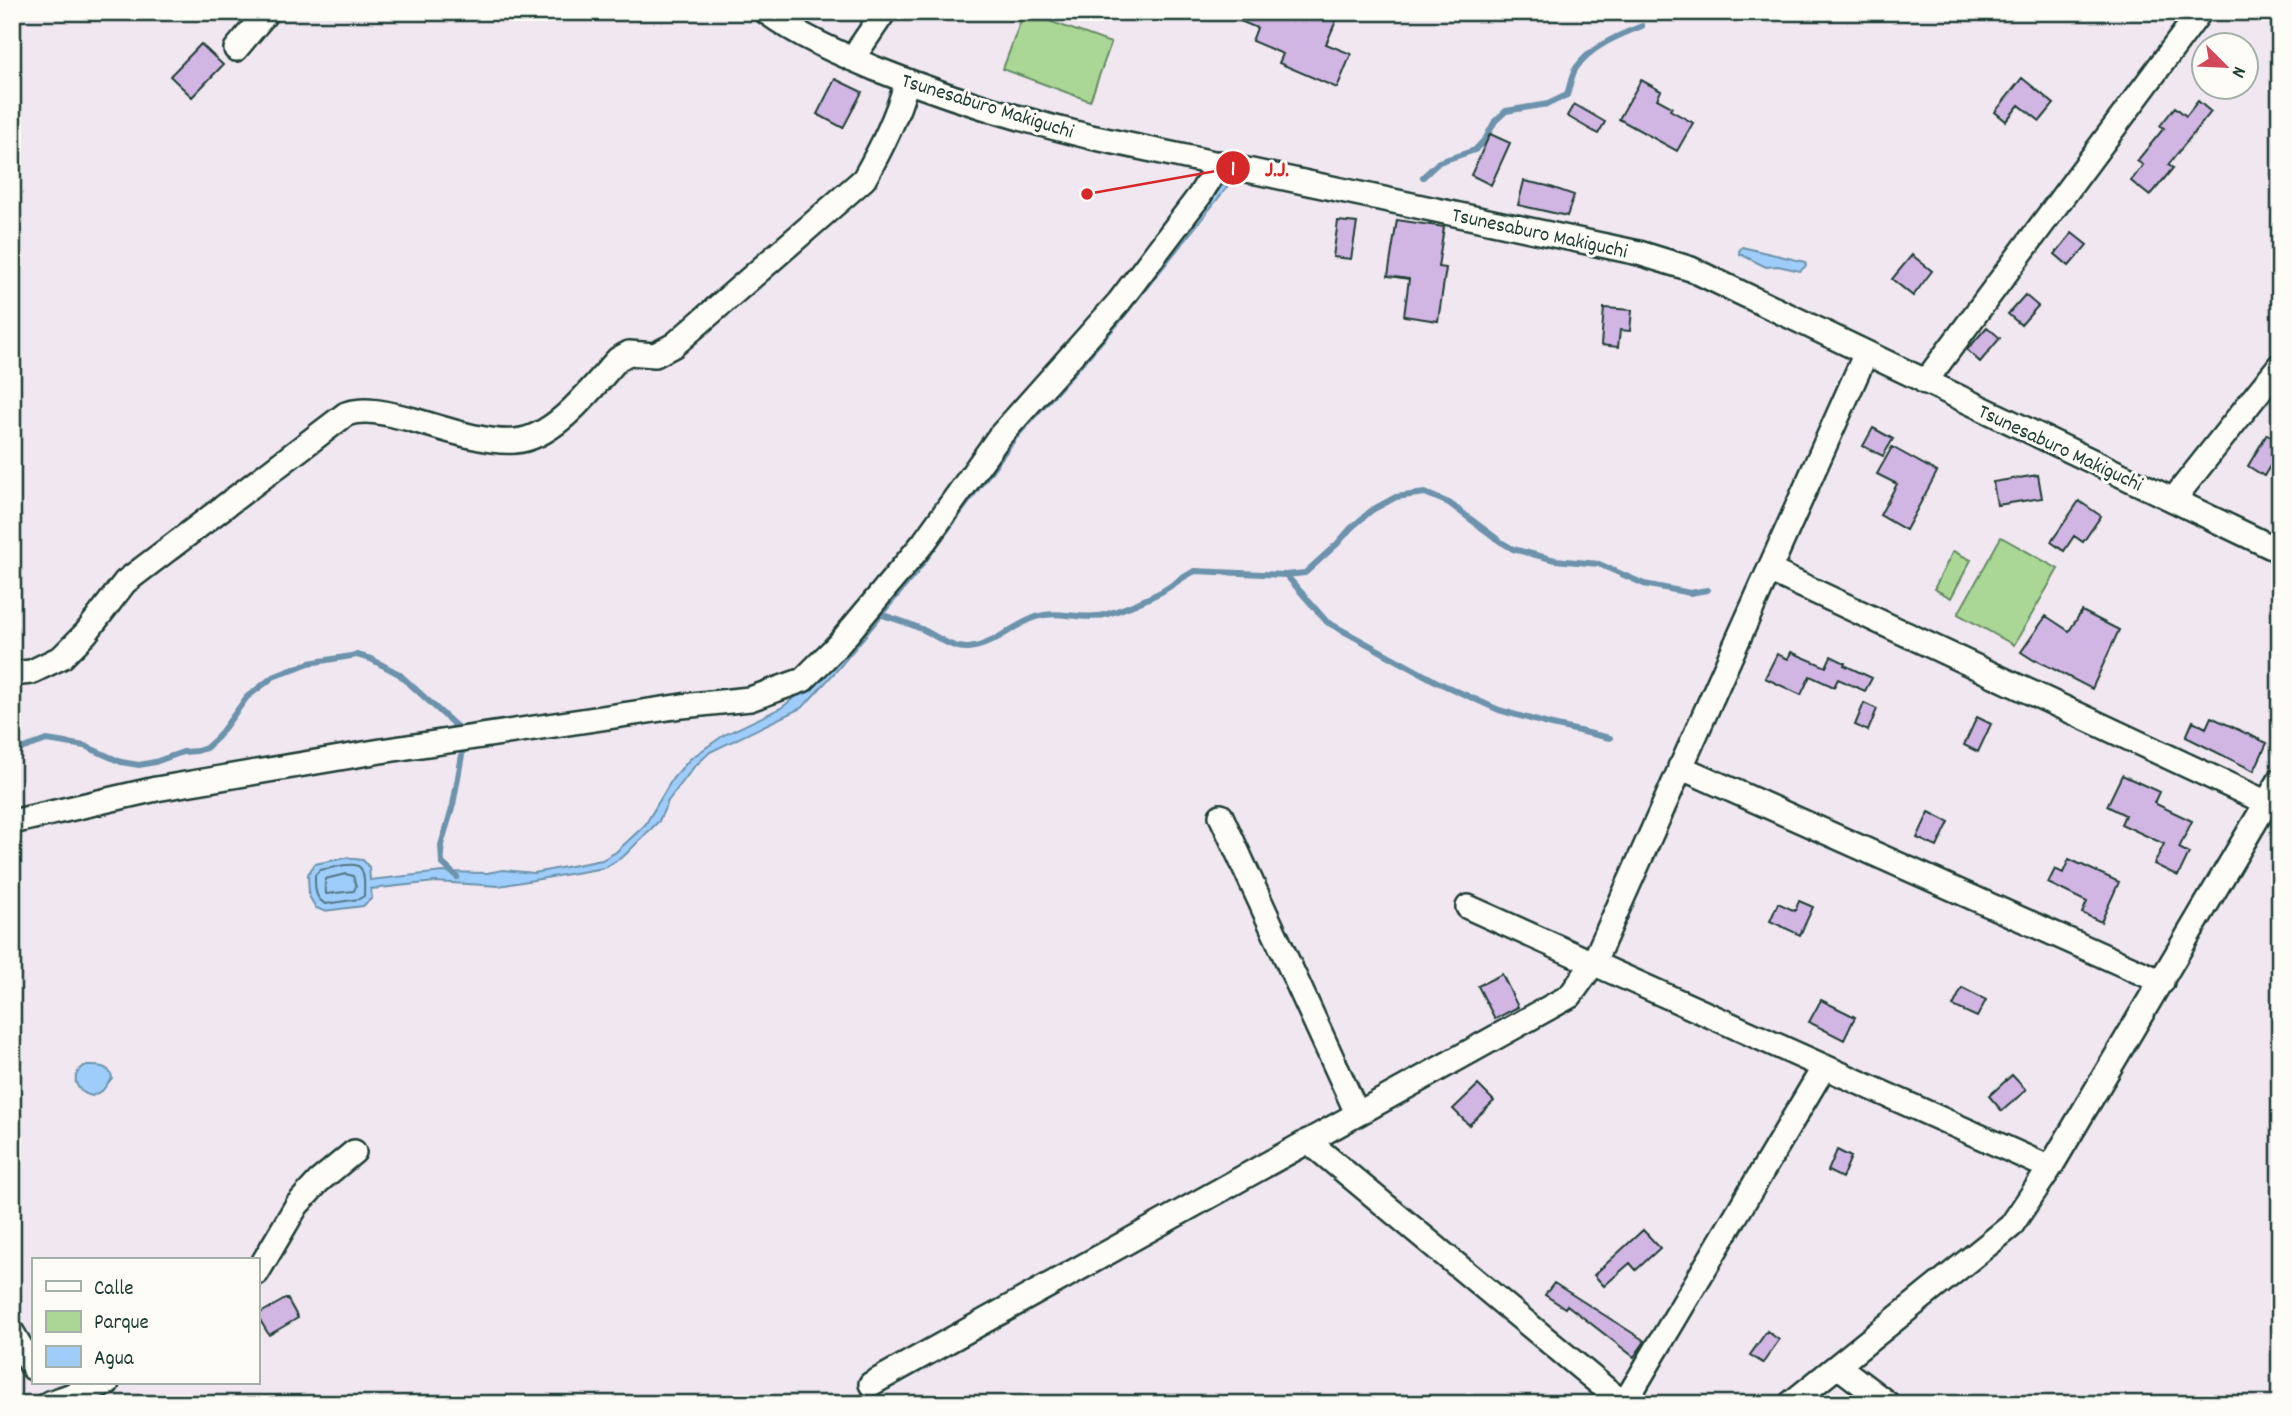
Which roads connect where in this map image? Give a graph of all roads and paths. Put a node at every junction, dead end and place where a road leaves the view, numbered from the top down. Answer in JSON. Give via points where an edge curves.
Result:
{"nodes":[{"id":1,"x":267,"y":12,"type":"edge"},
{"id":2,"x":766,"y":12,"type":"edge"},
{"id":3,"x":884,"y":12,"type":"edge"},
{"id":4,"x":2200,"y":12,"type":"edge"},
{"id":5,"x":236,"y":49,"type":"dead end"},
{"id":6,"x":852,"y":59,"type":"junction"},
{"id":7,"x":907,"y":81,"type":"junction"},
{"id":8,"x":1219,"y":163,"type":"junction"},
{"id":9,"x":1866,"y":353,"type":"junction"},
{"id":10,"x":2280,"y":365,"type":"edge"},
{"id":11,"x":1925,"y":382,"type":"junction"},
{"id":12,"x":2173,"y":500,"type":"junction"},
{"id":13,"x":2280,"y":551,"type":"edge"},
{"id":14,"x":1769,"y":570,"type":"junction"},
{"id":15,"x":12,"y":674,"type":"edge"},
{"id":16,"x":1680,"y":767,"type":"junction"},
{"id":17,"x":2280,"y":780,"type":"edge"},
{"id":18,"x":2273,"y":806,"type":"edge"},
{"id":19,"x":1221,"y":816,"type":"dead end"},
{"id":20,"x":12,"y":822,"type":"edge"},
{"id":21,"x":1468,"y":908,"type":"dead end"},
{"id":22,"x":1592,"y":964,"type":"junction"},
{"id":23,"x":2162,"y":982,"type":"junction"},
{"id":24,"x":1824,"y":1067,"type":"junction"},
{"id":25,"x":1357,"y":1113,"type":"junction"},
{"id":26,"x":1308,"y":1141,"type":"junction"},
{"id":27,"x":354,"y":1152,"type":"dead end"},
{"id":28,"x":2050,"y":1168,"type":"junction"},
{"id":29,"x":259,"y":1270,"type":"edge"},
{"id":30,"x":12,"y":1332,"type":"edge"},
{"id":31,"x":32,"y":1365,"type":"edge"},
{"id":32,"x":1838,"y":1366,"type":"junction"},
{"id":33,"x":40,"y":1384,"type":"edge"},
{"id":34,"x":104,"y":1384,"type":"edge"},
{"id":35,"x":871,"y":1384,"type":"dead end"},
{"id":36,"x":49,"y":1403,"type":"edge"},
{"id":37,"x":1790,"y":1404,"type":"edge"},
{"id":38,"x":1888,"y":1404,"type":"edge"}],
"edges":[{"from":1,"to":5,"type":"street"},
{"from":2,"to":6,"type":"street","name":"Tsunesaburo Makiguchi"},
{"from":3,"to":6,"type":"street"},
{"from":4,"to":11,"type":"street"},
{"from":6,"to":7,"type":"street","name":"Tsunesaburo Makiguchi"},
{"from":7,"to":8,"type":"street","name":"Tsunesaburo Makiguchi","via":[[1054,128]]},
{"from":7,"to":15,"type":"street","via":[[884,144],[864,179],[674,345],[655,355],[629,354],[618,359],[564,417],[535,437],[514,442],[395,415],[346,414],[125,582],[62,657]]},
{"from":8,"to":9,"type":"street","name":"Tsunesaburo Makiguchi","via":[[1639,253],[1721,282]]},
{"from":8,"to":20,"type":"street","via":[[1119,302],[999,438],[925,542],[803,680],[750,699],[381,751],[156,789]]},
{"from":9,"to":11,"type":"street","name":"Tsunesaburo Makiguchi"},
{"from":9,"to":14,"type":"street"},
{"from":10,"to":12,"type":"street"},
{"from":11,"to":12,"type":"street","name":"Tsunesaburo Makiguchi"},
{"from":12,"to":13,"type":"street","name":"Tsunesaburo Makiguchi"},
{"from":14,"to":16,"type":"street"},
{"from":14,"to":18,"type":"street"},
{"from":16,"to":22,"type":"street"},
{"from":16,"to":23,"type":"street"},
{"from":17,"to":18,"type":"street"},
{"from":18,"to":23,"type":"street"},
{"from":19,"to":25,"type":"street"},
{"from":21,"to":22,"type":"street"},
{"from":22,"to":24,"type":"street"},
{"from":22,"to":25,"type":"street","via":[[1570,996]]},
{"from":23,"to":28,"type":"street"},
{"from":24,"to":26,"type":"street","via":[[1624,1404]]},
{"from":24,"to":28,"type":"street"},
{"from":25,"to":26,"type":"street"},
{"from":26,"to":35,"type":"street"},
{"from":27,"to":29,"type":"street","via":[[297,1205]]},
{"from":28,"to":32,"type":"street","via":[[2011,1226]]},
{"from":30,"to":31,"type":"street"},
{"from":32,"to":37,"type":"street"},
{"from":32,"to":38,"type":"street"},
{"from":33,"to":36,"type":"street"},
{"from":34,"to":36,"type":"street"}]}
